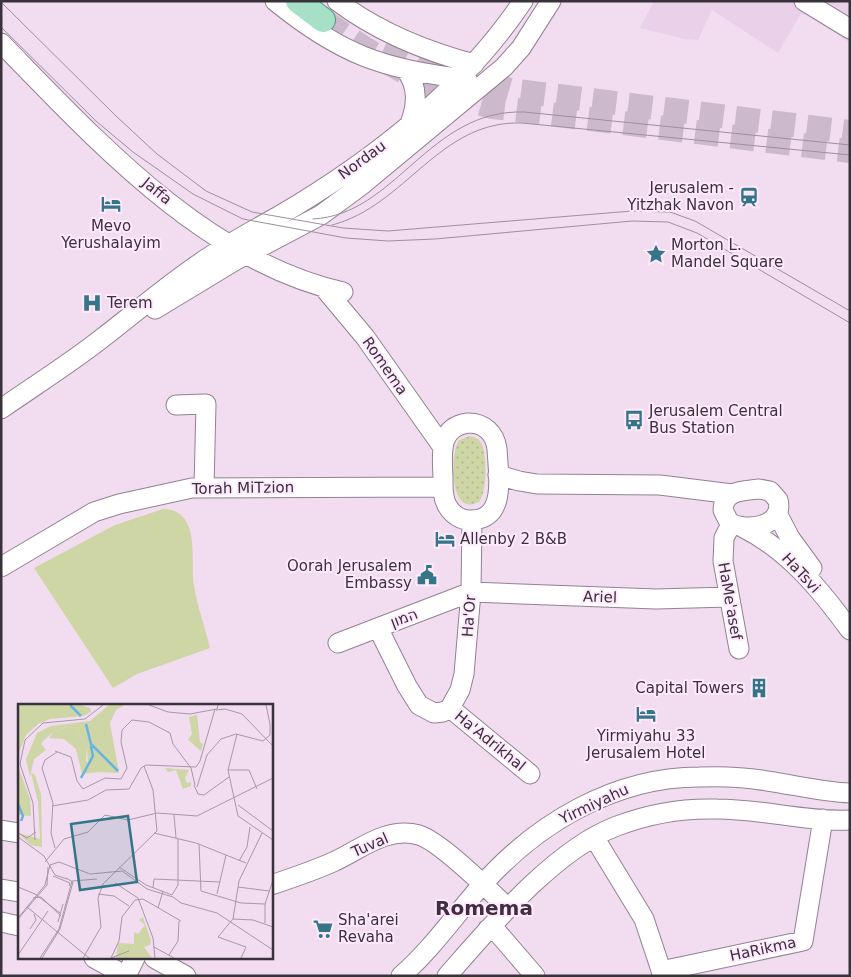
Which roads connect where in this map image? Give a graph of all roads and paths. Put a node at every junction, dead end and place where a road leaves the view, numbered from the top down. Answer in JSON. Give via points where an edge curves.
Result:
{"nodes":[{"id":1,"x":275,"y":1,"type":"edge"},
{"id":2,"x":298,"y":1,"type":"edge"},
{"id":3,"x":523,"y":1,"type":"edge"},
{"id":4,"x":551,"y":1,"type":"edge"},
{"id":5,"x":804,"y":1,"type":"edge"},
{"id":6,"x":326,"y":8,"type":"edge"},
{"id":7,"x":850,"y":29,"type":"edge"},
{"id":8,"x":1,"y":44,"type":"edge"},
{"id":9,"x":474,"y":64,"type":"junction"},
{"id":10,"x":406,"y":69,"type":"junction"},
{"id":11,"x":460,"y":78,"type":"junction"},
{"id":12,"x":487,"y":81,"type":"junction"},
{"id":13,"x":410,"y":124,"type":"junction"},
{"id":14,"x":196,"y":222,"type":"junction"},
{"id":15,"x":241,"y":247,"type":"junction"},
{"id":16,"x":203,"y":260,"type":"junction"},
{"id":17,"x":324,"y":288,"type":"junction"},
{"id":18,"x":343,"y":292,"type":"dead end"},
{"id":19,"x":100,"y":340,"type":"junction"},
{"id":20,"x":176,"y":405,"type":"dead end"},
{"id":21,"x":1,"y":409,"type":"edge"},
{"id":22,"x":442,"y":446,"type":"junction"},
{"id":23,"x":498,"y":475,"type":"junction"},
{"id":24,"x":630,"y":485,"type":"junction"},
{"id":25,"x":204,"y":487,"type":"junction"},
{"id":26,"x":443,"y":487,"type":"junction"},
{"id":27,"x":732,"y":494,"type":"junction"},
{"id":28,"x":778,"y":515,"type":"junction"},
{"id":29,"x":472,"y":520,"type":"junction"},
{"id":30,"x":732,"y":521,"type":"junction"},
{"id":31,"x":1,"y":567,"type":"edge"},
{"id":32,"x":471,"y":592,"type":"junction"},
{"id":33,"x":729,"y":597,"type":"junction"},
{"id":34,"x":850,"y":613,"type":"edge"},
{"id":35,"x":378,"y":628,"type":"junction"},
{"id":36,"x":850,"y":630,"type":"edge"},
{"id":37,"x":338,"y":643,"type":"dead end"},
{"id":38,"x":739,"y":649,"type":"dead end"},
{"id":39,"x":450,"y":708,"type":"junction"},
{"id":40,"x":530,"y":774,"type":"dead end"},
{"id":41,"x":850,"y":793,"type":"edge"},
{"id":42,"x":823,"y":819,"type":"junction"},
{"id":43,"x":850,"y":820,"type":"edge"},
{"id":44,"x":1,"y":830,"type":"edge"},
{"id":45,"x":18,"y":833,"type":"edge"},
{"id":46,"x":594,"y":837,"type":"junction"},
{"id":47,"x":482,"y":884,"type":"junction"},
{"id":48,"x":272,"y":885,"type":"edge"},
{"id":49,"x":1,"y":889,"type":"edge"},
{"id":50,"x":18,"y":892,"type":"edge"},
{"id":51,"x":508,"y":908,"type":"junction"},
{"id":52,"x":1,"y":922,"type":"edge"},
{"id":53,"x":18,"y":926,"type":"edge"},
{"id":54,"x":495,"y":933,"type":"junction"},
{"id":55,"x":98,"y":960,"type":"edge"},
{"id":56,"x":133,"y":960,"type":"edge"},
{"id":57,"x":158,"y":960,"type":"edge"},
{"id":58,"x":122,"y":972,"type":"edge"},
{"id":59,"x":662,"y":973,"type":"edge"},
{"id":60,"x":186,"y":976,"type":"edge"},
{"id":61,"x":402,"y":976,"type":"edge"},
{"id":62,"x":447,"y":976,"type":"edge"},
{"id":63,"x":535,"y":976,"type":"edge"}],
"edges":[{"from":1,"to":10,"type":"street","via":[[338,46]]},
{"from":2,"to":6,"type":"main road"},
{"from":3,"to":9,"type":"street","name":"Nordau"},
{"from":4,"to":12,"type":"street","name":"Nordau","via":[[516,54]]},
{"from":5,"to":7,"type":"street"},
{"from":6,"to":9,"type":"street","via":[[398,38]]},
{"from":8,"to":14,"type":"street","name":"Jaffa","via":[[95,138]]},
{"from":9,"to":11,"type":"street","name":"Nordau"},
{"from":10,"to":11,"type":"street"},
{"from":10,"to":13,"type":"street","via":[[416,92]]},
{"from":11,"to":12,"type":"street"},
{"from":11,"to":13,"type":"street","name":"Nordau"},
{"from":12,"to":15,"type":"street","name":"Nordau","via":[[321,216]]},
{"from":13,"to":15,"type":"street","name":"Nordau"},
{"from":14,"to":15,"type":"street","name":"Jaffa"},
{"from":14,"to":16,"type":"street","via":[[205,240]]},
{"from":15,"to":16,"type":"street"},
{"from":15,"to":17,"type":"street","name":"Jaffa","via":[[280,272]]},
{"from":15,"to":19,"type":"street"},
{"from":16,"to":19,"type":"street"},
{"from":17,"to":18,"type":"street","name":"Jaffa"},
{"from":17,"to":22,"type":"street","name":"Romema","via":[[366,338]]},
{"from":19,"to":21,"type":"street"},
{"from":20,"to":25,"type":"street","via":[[206,404]]},
{"from":22,"to":23,"type":"street","via":[[448,433],[457,426],[468,423],[483,426],[497,444]]},
{"from":22,"to":26,"type":"street"},
{"from":23,"to":24,"type":"street","name":"HaTsvi","via":[[519,481],[565,485]]},
{"from":23,"to":29,"type":"street","via":[[496,506],[484,517]]},
{"from":24,"to":27,"type":"street","name":"HaTsvi","via":[[660,484]]},
{"from":24,"to":30,"type":"street","name":"HaTsvi","via":[[704,502]]},
{"from":25,"to":26,"type":"street","name":"Torah MiTzion"},
{"from":25,"to":31,"type":"street","name":"Torah MiTzion","via":[[94,512]]},
{"from":26,"to":29,"type":"street","via":[[450,510],[460,518]]},
{"from":27,"to":28,"type":"street","via":[[762,489],[770,491],[778,500]]},
{"from":27,"to":30,"type":"street","via":[[724,502]]},
{"from":28,"to":30,"type":"street","via":[[766,524]]},
{"from":28,"to":34,"type":"street","name":"HaTsvi","via":[[798,550]]},
{"from":29,"to":32,"type":"street","name":"Ha'Or"},
{"from":30,"to":33,"type":"street","name":"HaMe'asef","via":[[722,550]]},
{"from":30,"to":36,"type":"street","name":"HaTsvi","via":[[764,538],[794,563]]},
{"from":32,"to":33,"type":"street","name":"Ariel","via":[[656,599]]},
{"from":32,"to":35,"type":"street","name":"המון"},
{"from":32,"to":39,"type":"street","name":"Ha'Or","via":[[464,674]]},
{"from":33,"to":38,"type":"street","name":"HaMe'asef"},
{"from":35,"to":37,"type":"street","name":"המון"},
{"from":35,"to":39,"type":"street","name":"Ha'Adrikhal","via":[[419,705],[434,712]]},
{"from":39,"to":40,"type":"street","name":"Ha'Adrikhal"},
{"from":41,"to":47,"type":"street","name":"Yirmiyahu","via":[[746,778],[684,777],[642,783],[606,795],[556,821],[511,855]]},
{"from":42,"to":43,"type":"street","name":"Yirmiyahu"},
{"from":42,"to":46,"type":"street","name":"Yirmiyahu","via":[[752,810],[696,810],[631,821]]},
{"from":42,"to":59,"type":"street","name":"HaRikma","via":[[803,941]]},
{"from":44,"to":45,"type":"street"},
{"from":46,"to":51,"type":"street","name":"Yirmiyahu"},
{"from":46,"to":59,"type":"street","via":[[644,919]]},
{"from":47,"to":48,"type":"street","name":"Tuval","via":[[429,840],[418,835],[394,834],[313,871]]},
{"from":47,"to":51,"type":"street","name":"Tuval"},
{"from":47,"to":61,"type":"street","name":"Yirmiyahu"},
{"from":49,"to":50,"type":"street"},
{"from":51,"to":54,"type":"street","name":"Yirmiyahu"},
{"from":52,"to":53,"type":"street"},
{"from":54,"to":62,"type":"street","name":"Yirmiyahu"},
{"from":54,"to":63,"type":"street"},
{"from":55,"to":58,"type":"street"},
{"from":56,"to":58,"type":"street"},
{"from":57,"to":60,"type":"street"}]}
